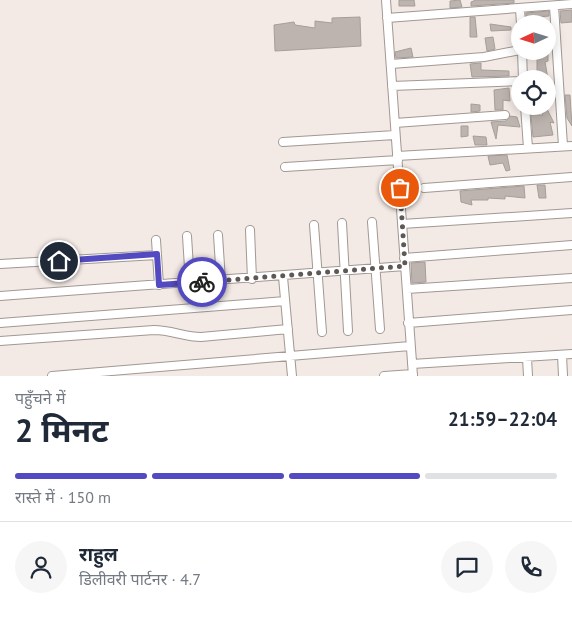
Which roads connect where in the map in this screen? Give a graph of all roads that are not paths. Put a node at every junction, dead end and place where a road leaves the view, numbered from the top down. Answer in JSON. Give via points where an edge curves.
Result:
{"nodes":[{"id":1,"x":386,"y":0,"type":"edge"},
{"id":2,"x":509,"y":0,"type":"edge"},
{"id":3,"x":572,"y":4,"type":"edge"},
{"id":4,"x":554,"y":6,"type":"junction"},
{"id":5,"x":520,"y":9,"type":"junction"},
{"id":6,"x":510,"y":10,"type":"junction"},
{"id":7,"x":520,"y":15,"type":"edge"},
{"id":8,"x":387,"y":18,"type":"junction"},
{"id":9,"x":511,"y":53,"type":"edge"},
{"id":10,"x":391,"y":64,"type":"junction"},
{"id":11,"x":511,"y":80,"type":"edge"},
{"id":12,"x":392,"y":86,"type":"junction"},
{"id":13,"x":526,"y":115,"type":"edge"},
{"id":14,"x":506,"y":116,"type":"dead end"},
{"id":15,"x":395,"y":123,"type":"junction"},
{"id":16,"x":396,"y":135,"type":"junction"},
{"id":17,"x":283,"y":142,"type":"dead end"},
{"id":18,"x":563,"y":146,"type":"junction"},
{"id":19,"x":572,"y":146,"type":"edge"},
{"id":20,"x":528,"y":148,"type":"junction"},
{"id":21,"x":397,"y":158,"type":"junction"},
{"id":22,"x":285,"y":167,"type":"dead end"},
{"id":23,"x":572,"y":177,"type":"edge"},
{"id":24,"x":424,"y":188,"type":"dead end"},
{"id":25,"x":572,"y":212,"type":"edge"},
{"id":26,"x":372,"y":222,"type":"dead end"},
{"id":27,"x":342,"y":223,"type":"dead end"},
{"id":28,"x":402,"y":224,"type":"junction"},
{"id":29,"x":314,"y":225,"type":"dead end"},
{"id":30,"x":250,"y":230,"type":"dead end"},
{"id":31,"x":218,"y":235,"type":"dead end"},
{"id":32,"x":186,"y":236,"type":"dead end"},
{"id":33,"x":156,"y":240,"type":"dead end"},
{"id":34,"x":572,"y":245,"type":"edge"},
{"id":35,"x":157,"y":254,"type":"junction"},
{"id":36,"x":404,"y":258,"type":"junction"},
{"id":37,"x":0,"y":264,"type":"edge"},
{"id":38,"x":405,"y":266,"type":"junction"},
{"id":39,"x":376,"y":269,"type":"junction"},
{"id":40,"x":345,"y":272,"type":"junction"},
{"id":41,"x":318,"y":274,"type":"junction"},
{"id":42,"x":283,"y":277,"type":"junction"},
{"id":43,"x":572,"y":278,"type":"edge"},
{"id":44,"x":252,"y":279,"type":"junction"},
{"id":45,"x":221,"y":281,"type":"junction"},
{"id":46,"x":190,"y":283,"type":"junction"},
{"id":47,"x":159,"y":285,"type":"junction"},
{"id":48,"x":407,"y":288,"type":"junction"},
{"id":49,"x":0,"y":296,"type":"edge"},
{"id":50,"x":285,"y":301,"type":"junction"},
{"id":51,"x":572,"y":310,"type":"edge"},
{"id":52,"x":0,"y":322,"type":"edge"},
{"id":53,"x":408,"y":323,"type":"junction"},
{"id":54,"x":288,"y":329,"type":"junction"},
{"id":55,"x":380,"y":329,"type":"dead end"},
{"id":56,"x":348,"y":331,"type":"dead end"},
{"id":57,"x":322,"y":332,"type":"dead end"},
{"id":58,"x":0,"y":341,"type":"edge"},
{"id":59,"x":410,"y":346,"type":"junction"},
{"id":60,"x":572,"y":354,"type":"edge"},
{"id":61,"x":291,"y":355,"type":"junction"},
{"id":62,"x":562,"y":355,"type":"junction"},
{"id":63,"x":527,"y":358,"type":"junction"},
{"id":64,"x":412,"y":364,"type":"junction"},
{"id":65,"x":413,"y":375,"type":"edge"},
{"id":66,"x":52,"y":376,"type":"edge"},
{"id":67,"x":292,"y":376,"type":"edge"},
{"id":68,"x":384,"y":376,"type":"edge"},
{"id":69,"x":528,"y":376,"type":"edge"},
{"id":70,"x":563,"y":376,"type":"edge"}],
"edges":[{"from":1,"to":8,"type":"street"},
{"from":2,"to":6,"type":"street"},
{"from":3,"to":4,"type":"street"},
{"from":4,"to":5,"type":"street"},
{"from":4,"to":18,"type":"street"},
{"from":5,"to":6,"type":"street"},
{"from":5,"to":7,"type":"street"},
{"from":6,"to":8,"type":"street"},
{"from":8,"to":10,"type":"street"},
{"from":9,"to":10,"type":"street"},
{"from":10,"to":12,"type":"street"},
{"from":11,"to":12,"type":"street"},
{"from":12,"to":15,"type":"street"},
{"from":13,"to":20,"type":"street"},
{"from":14,"to":15,"type":"street"},
{"from":15,"to":16,"type":"street"},
{"from":16,"to":17,"type":"street"},
{"from":16,"to":21,"type":"street"},
{"from":18,"to":19,"type":"street"},
{"from":18,"to":20,"type":"street"},
{"from":20,"to":21,"type":"street"},
{"from":21,"to":22,"type":"street"},
{"from":21,"to":28,"type":"street"},
{"from":23,"to":24,"type":"street"},
{"from":25,"to":28,"type":"street"},
{"from":26,"to":39,"type":"street"},
{"from":27,"to":40,"type":"street"},
{"from":28,"to":36,"type":"street"},
{"from":29,"to":41,"type":"street"},
{"from":30,"to":44,"type":"street"},
{"from":31,"to":45,"type":"street"},
{"from":32,"to":46,"type":"street"},
{"from":33,"to":35,"type":"street"},
{"from":34,"to":36,"type":"street"},
{"from":35,"to":37,"type":"street"},
{"from":35,"to":47,"type":"street"},
{"from":36,"to":38,"type":"street"},
{"from":38,"to":39,"type":"street"},
{"from":38,"to":48,"type":"street"},
{"from":39,"to":40,"type":"street"},
{"from":39,"to":55,"type":"street"},
{"from":40,"to":41,"type":"street"},
{"from":40,"to":56,"type":"street"},
{"from":41,"to":42,"type":"street"},
{"from":41,"to":57,"type":"street"},
{"from":42,"to":44,"type":"street"},
{"from":42,"to":50,"type":"street"},
{"from":43,"to":48,"type":"street"},
{"from":44,"to":45,"type":"street"},
{"from":45,"to":46,"type":"street"},
{"from":46,"to":47,"type":"street"},
{"from":47,"to":49,"type":"street"},
{"from":48,"to":53,"type":"street"},
{"from":50,"to":52,"type":"street"},
{"from":50,"to":54,"type":"street"},
{"from":51,"to":53,"type":"street"},
{"from":53,"to":59,"type":"street"},
{"from":54,"to":58,"type":"street","via":[[201,337],[154,330]]},
{"from":54,"to":61,"type":"street"},
{"from":59,"to":61,"type":"street"},
{"from":59,"to":64,"type":"street"},
{"from":60,"to":62,"type":"street"},
{"from":61,"to":66,"type":"street"},
{"from":61,"to":67,"type":"street"},
{"from":62,"to":63,"type":"street"},
{"from":62,"to":70,"type":"street"},
{"from":63,"to":64,"type":"street"},
{"from":63,"to":69,"type":"street"},
{"from":64,"to":65,"type":"street"},
{"from":65,"to":68,"type":"street"}]}
